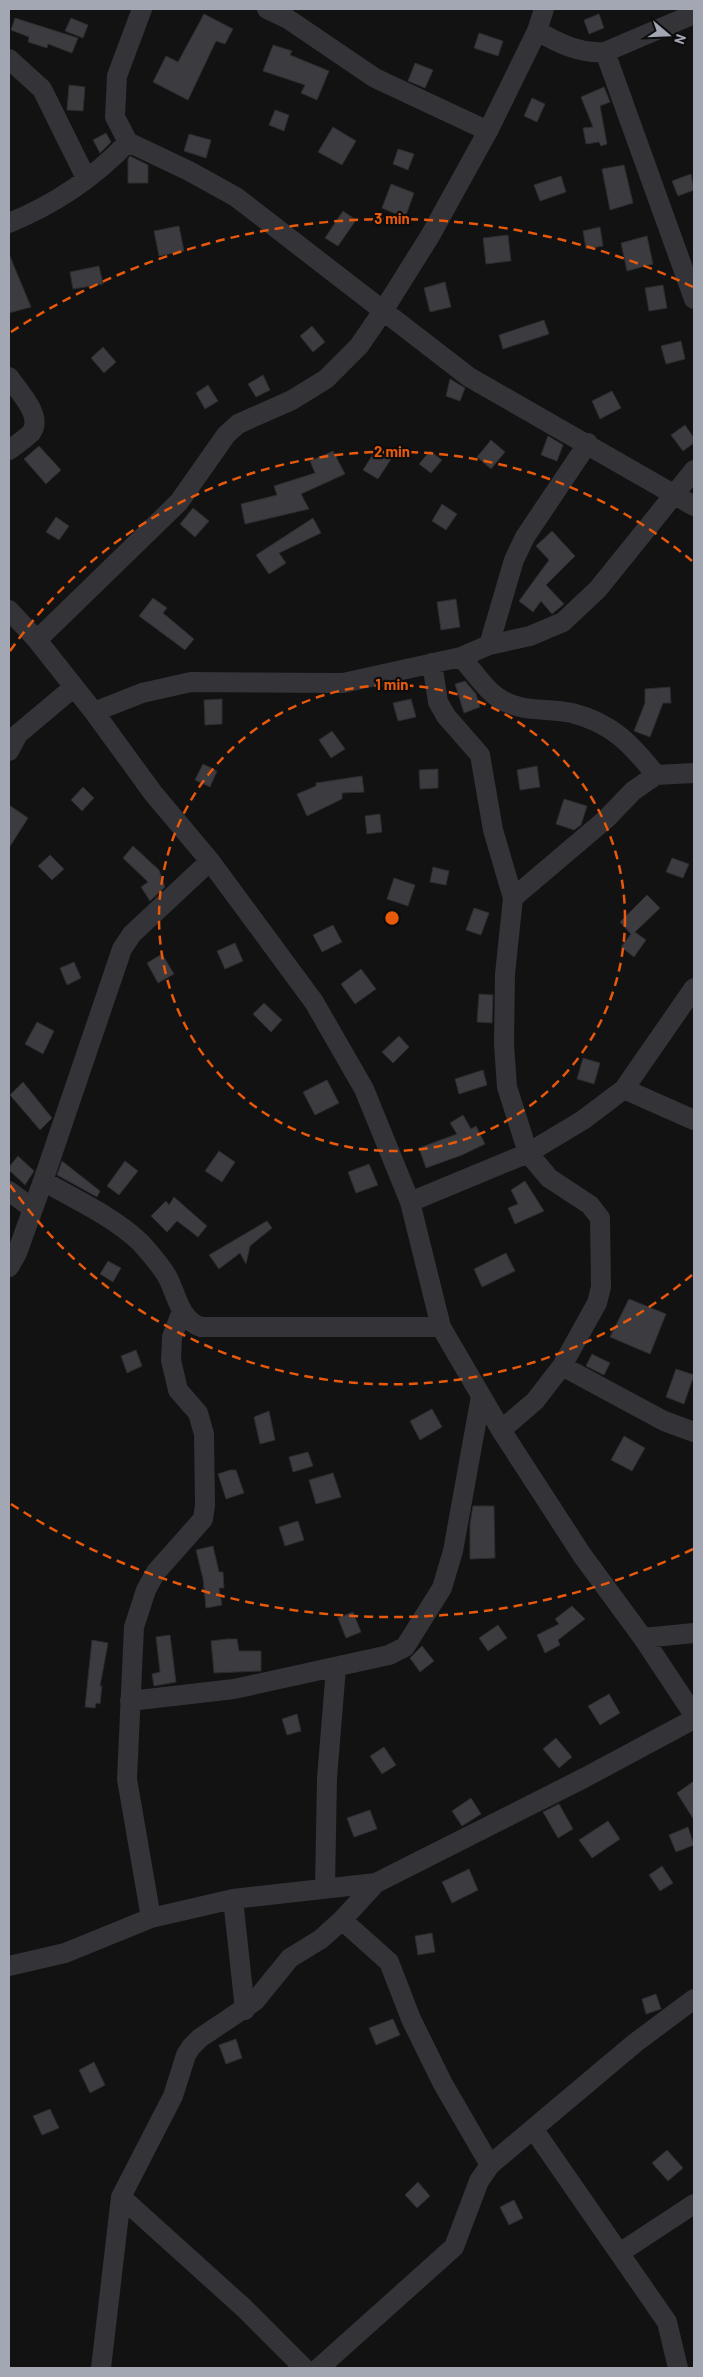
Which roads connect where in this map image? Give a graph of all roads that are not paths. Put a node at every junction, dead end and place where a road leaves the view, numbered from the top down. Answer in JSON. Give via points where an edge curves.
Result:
{"nodes":[{"id":1,"x":142,"y":9,"type":"edge"},
{"id":2,"x":267,"y":9,"type":"edge"},
{"id":3,"x":544,"y":9,"type":"edge"},
{"id":4,"x":694,"y":14,"type":"edge"},
{"id":5,"x":537,"y":31,"type":"junction"},
{"id":6,"x":605,"y":52,"type":"junction"},
{"id":7,"x":9,"y":59,"type":"edge"},
{"id":8,"x":488,"y":130,"type":"junction"},
{"id":9,"x":128,"y":142,"type":"junction"},
{"id":10,"x":86,"y":178,"type":"junction"},
{"id":11,"x":9,"y":223,"type":"edge"},
{"id":12,"x":694,"y":298,"type":"edge"},
{"id":13,"x":384,"y":312,"type":"junction"},
{"id":14,"x":9,"y":377,"type":"edge"},
{"id":15,"x":588,"y":443,"type":"junction"},
{"id":16,"x":9,"y":450,"type":"edge"},
{"id":17,"x":694,"y":470,"type":"edge"},
{"id":18,"x":674,"y":493,"type":"junction"},
{"id":19,"x":694,"y":506,"type":"edge"},
{"id":20,"x":9,"y":610,"type":"edge"},
{"id":21,"x":37,"y":640,"type":"junction"},
{"id":22,"x":489,"y":645,"type":"junction"},
{"id":23,"x":461,"y":657,"type":"junction"},
{"id":24,"x":432,"y":663,"type":"junction"},
{"id":25,"x":74,"y":687,"type":"junction"},
{"id":26,"x":94,"y":712,"type":"junction"},
{"id":27,"x":9,"y":751,"type":"edge"},
{"id":28,"x":694,"y":773,"type":"edge"},
{"id":29,"x":656,"y":776,"type":"junction"},
{"id":30,"x":210,"y":861,"type":"junction"},
{"id":31,"x":513,"y":898,"type":"junction"},
{"id":32,"x":694,"y":988,"type":"edge"},
{"id":33,"x":624,"y":1088,"type":"junction"},
{"id":34,"x":694,"y":1120,"type":"edge"},
{"id":35,"x":528,"y":1153,"type":"junction"},
{"id":36,"x":43,"y":1181,"type":"junction"},
{"id":37,"x":9,"y":1192,"type":"edge"},
{"id":38,"x":410,"y":1202,"type":"junction"},
{"id":39,"x":33,"y":1209,"type":"junction"},
{"id":40,"x":9,"y":1267,"type":"edge"},
{"id":41,"x":182,"y":1311,"type":"junction"},
{"id":42,"x":441,"y":1327,"type":"junction"},
{"id":43,"x":562,"y":1366,"type":"junction"},
{"id":44,"x":481,"y":1396,"type":"junction"},
{"id":45,"x":501,"y":1430,"type":"junction"},
{"id":46,"x":694,"y":1432,"type":"edge"},
{"id":47,"x":694,"y":1633,"type":"edge"},
{"id":48,"x":643,"y":1638,"type":"junction"},
{"id":49,"x":336,"y":1668,"type":"junction"},
{"id":50,"x":130,"y":1701,"type":"junction"},
{"id":51,"x":694,"y":1717,"type":"edge"},
{"id":52,"x":376,"y":1883,"type":"junction"},
{"id":53,"x":325,"y":1888,"type":"junction"},
{"id":54,"x":233,"y":1899,"type":"junction"},
{"id":55,"x":151,"y":1918,"type":"junction"},
{"id":56,"x":342,"y":1920,"type":"junction"},
{"id":57,"x":9,"y":1966,"type":"edge"},
{"id":58,"x":694,"y":1999,"type":"edge"},
{"id":59,"x":245,"y":2010,"type":"junction"},
{"id":60,"x":534,"y":2130,"type":"junction"},
{"id":61,"x":490,"y":2165,"type":"junction"},
{"id":62,"x":121,"y":2197,"type":"junction"},
{"id":63,"x":694,"y":2204,"type":"edge"},
{"id":64,"x":621,"y":2252,"type":"junction"},
{"id":65,"x":102,"y":2368,"type":"edge"},
{"id":66,"x":304,"y":2368,"type":"edge"},
{"id":67,"x":319,"y":2368,"type":"edge"},
{"id":68,"x":678,"y":2368,"type":"edge"}],
"edges":[{"from":1,"to":9,"type":"street","via":[[117,76],[115,117]]},
{"from":2,"to":8,"type":"street","via":[[288,19],[375,78]]},
{"from":3,"to":5,"type":"street"},
{"from":4,"to":6,"type":"street"},
{"from":5,"to":6,"type":"street","via":[[562,45],[592,53]]},
{"from":5,"to":8,"type":"street"},
{"from":6,"to":12,"type":"street"},
{"from":7,"to":10,"type":"street","via":[[42,89]]},
{"from":8,"to":13,"type":"street"},
{"from":9,"to":10,"type":"street","via":[[110,161]]},
{"from":9,"to":13,"type":"street","via":[[236,197]]},
{"from":10,"to":11,"type":"street","via":[[40,210]]},
{"from":13,"to":15,"type":"street","via":[[469,377]]},
{"from":13,"to":21,"type":"street","via":[[359,346],[326,378],[292,400],[238,424],[226,435],[179,502]]},
{"from":14,"to":16,"type":"street","via":[[35,416],[31,433]]},
{"from":15,"to":18,"type":"street"},
{"from":15,"to":22,"type":"street","via":[[525,537],[514,560]]},
{"from":17,"to":18,"type":"street"},
{"from":18,"to":19,"type":"street"},
{"from":18,"to":22,"type":"street","via":[[598,589],[563,622],[530,636]]},
{"from":20,"to":21,"type":"street"},
{"from":21,"to":25,"type":"street"},
{"from":22,"to":23,"type":"street"},
{"from":23,"to":24,"type":"street"},
{"from":23,"to":29,"type":"street","via":[[504,700],[524,709],[571,713],[608,726],[631,744]]},
{"from":24,"to":26,"type":"street","via":[[342,683],[191,682],[142,693]]},
{"from":24,"to":31,"type":"street","via":[[438,702],[480,755],[493,830]]},
{"from":25,"to":26,"type":"street"},
{"from":25,"to":27,"type":"street","via":[[18,734]]},
{"from":26,"to":30,"type":"street","via":[[153,793]]},
{"from":28,"to":29,"type":"street"},
{"from":29,"to":31,"type":"street","via":[[633,791],[606,819]]},
{"from":30,"to":36,"type":"street","via":[[132,934],[122,949]]},
{"from":30,"to":38,"type":"street","via":[[314,1002],[364,1089]]},
{"from":31,"to":35,"type":"street","via":[[505,974],[504,1044],[507,1087]]},
{"from":32,"to":33,"type":"street"},
{"from":33,"to":34,"type":"street"},
{"from":33,"to":35,"type":"street","via":[[583,1120]]},
{"from":35,"to":38,"type":"street"},
{"from":35,"to":43,"type":"street","via":[[549,1178],[590,1205],[600,1218],[597,1303]]},
{"from":36,"to":39,"type":"street"},
{"from":36,"to":41,"type":"street","via":[[103,1215],[140,1242],[167,1277]]},
{"from":37,"to":39,"type":"street"},
{"from":38,"to":42,"type":"street"},
{"from":39,"to":40,"type":"street"},
{"from":41,"to":42,"type":"street","via":[[194,1325],[201,1327]]},
{"from":41,"to":50,"type":"street","via":[[172,1337],[170,1360],[178,1390],[198,1413],[204,1434],[205,1505],[203,1519],[156,1572],[146,1590],[134,1627]]},
{"from":42,"to":44,"type":"street"},
{"from":43,"to":45,"type":"street","via":[[534,1401]]},
{"from":43,"to":46,"type":"street","via":[[664,1421]]},
{"from":44,"to":45,"type":"street"},
{"from":44,"to":49,"type":"street","via":[[453,1551],[442,1588],[405,1647],[397,1653]]},
{"from":45,"to":48,"type":"street","via":[[582,1555]]},
{"from":47,"to":48,"type":"street"},
{"from":48,"to":51,"type":"street"},
{"from":49,"to":50,"type":"street","via":[[234,1689]]},
{"from":49,"to":53,"type":"street","via":[[327,1778]]},
{"from":50,"to":55,"type":"street","via":[[126,1779]]},
{"from":51,"to":52,"type":"street","via":[[584,1778]]},
{"from":52,"to":53,"type":"street"},
{"from":52,"to":56,"type":"street"},
{"from":53,"to":54,"type":"street"},
{"from":54,"to":55,"type":"street"},
{"from":54,"to":59,"type":"street"},
{"from":55,"to":57,"type":"street","via":[[65,1953]]},
{"from":56,"to":59,"type":"street","via":[[321,1939],[290,1958]]},
{"from":56,"to":61,"type":"street","via":[[389,1962],[411,2019],[443,2084]]},
{"from":58,"to":60,"type":"street","via":[[635,2044]]},
{"from":59,"to":62,"type":"street","via":[[191,2047],[173,2096]]},
{"from":60,"to":61,"type":"street"},
{"from":60,"to":64,"type":"street","via":[[600,2229]]},
{"from":61,"to":67,"type":"street","via":[[479,2181],[454,2247]]},
{"from":62,"to":65,"type":"street"},
{"from":62,"to":66,"type":"street","via":[[244,2308]]},
{"from":63,"to":64,"type":"street"},
{"from":64,"to":68,"type":"street","via":[[667,2322]]}]}
